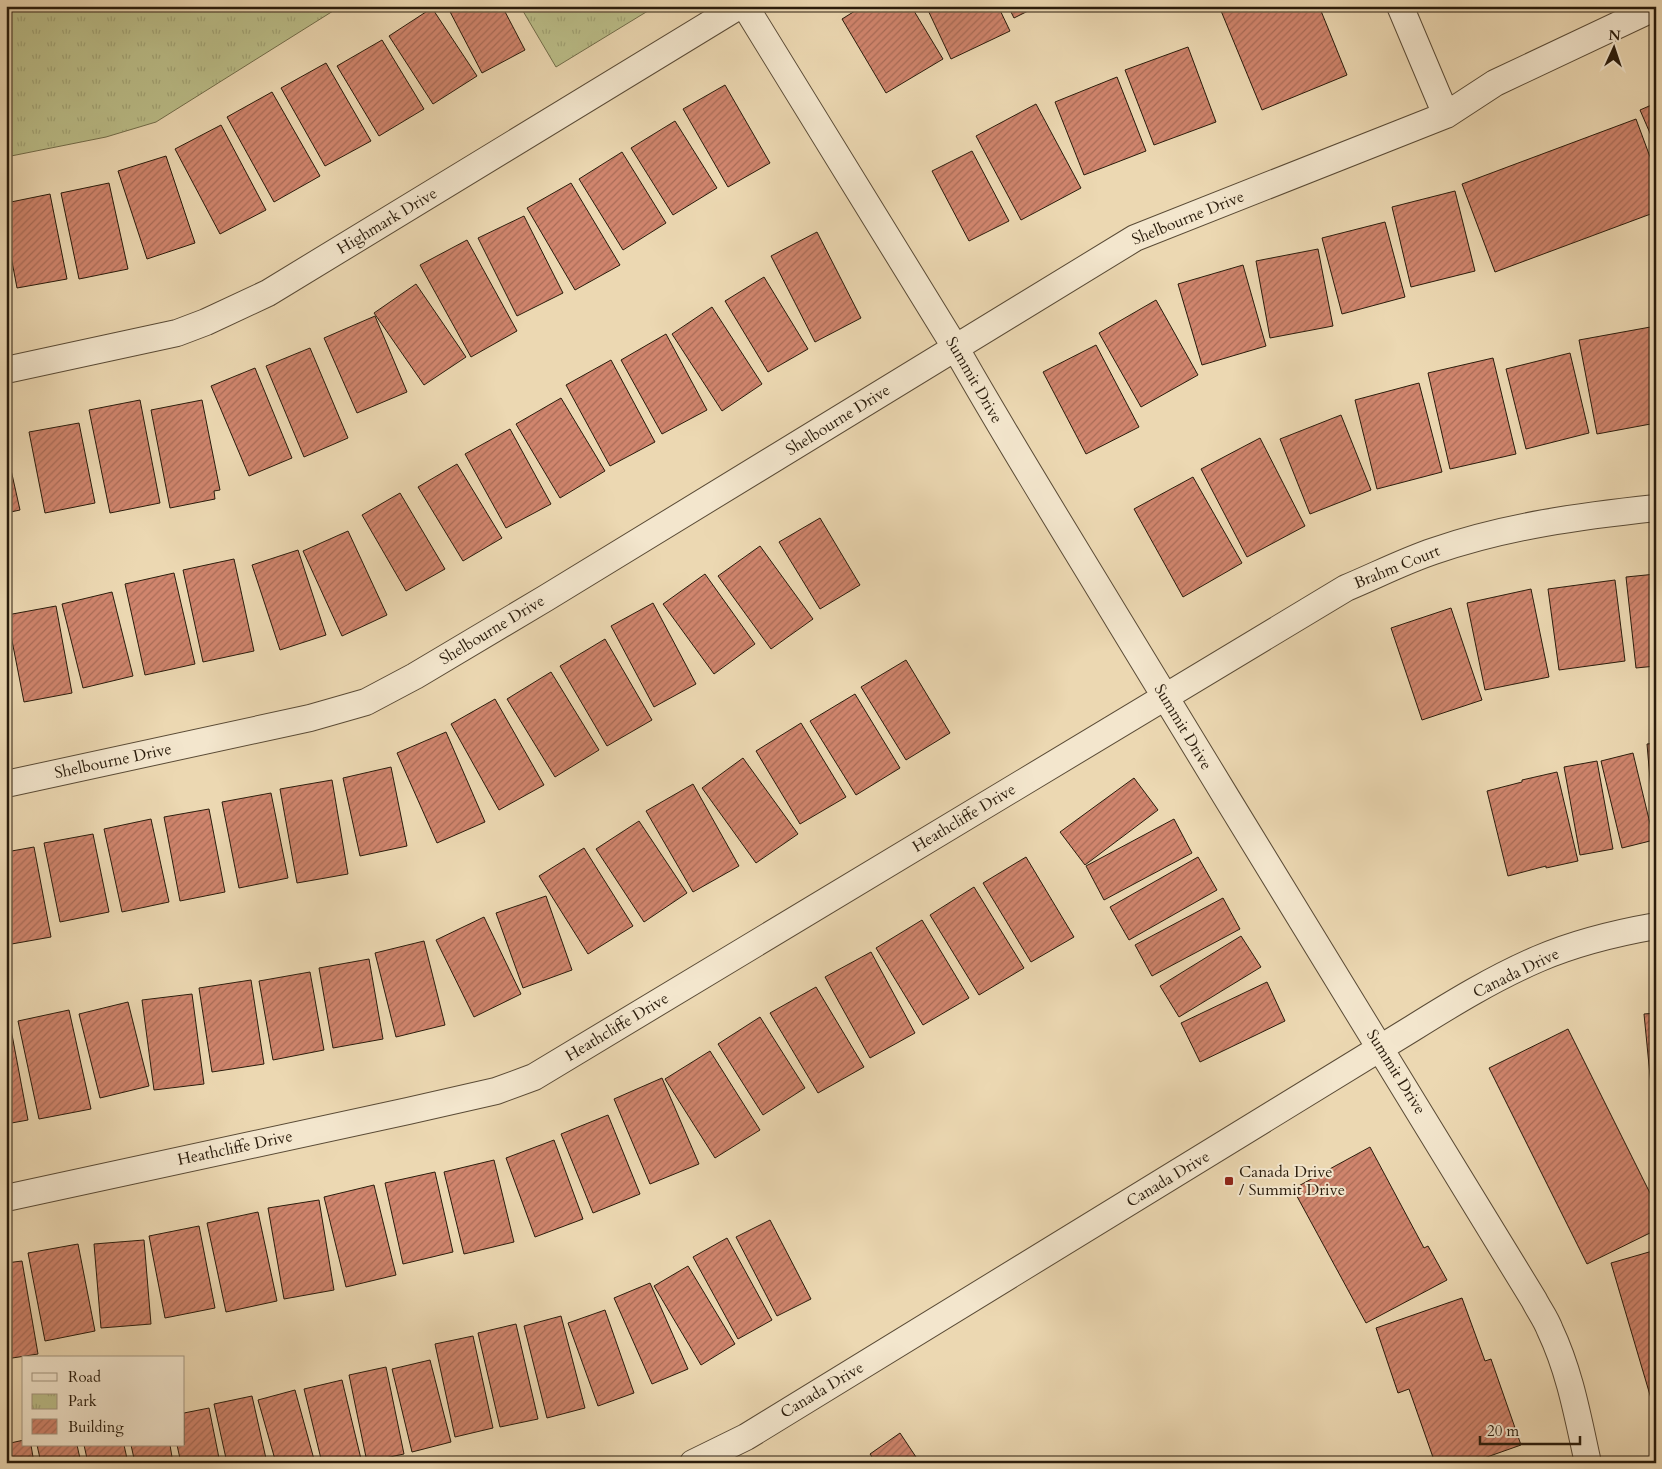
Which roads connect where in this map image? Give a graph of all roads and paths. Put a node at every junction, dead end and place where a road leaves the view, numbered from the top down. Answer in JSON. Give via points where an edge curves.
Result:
{"nodes":[{"id":1,"x":739,"y":6,"type":"edge"},
{"id":2,"x":745,"y":6,"type":"edge"},
{"id":3,"x":1400,"y":6,"type":"edge"},
{"id":4,"x":1656,"y":7,"type":"edge"},
{"id":5,"x":1446,"y":115,"type":"junction"},
{"id":6,"x":955,"y":347,"type":"junction"},
{"id":7,"x":6,"y":370,"type":"edge"},
{"id":8,"x":1656,"y":508,"type":"edge"},
{"id":9,"x":1164,"y":696,"type":"junction"},
{"id":10,"x":6,"y":784,"type":"edge"},
{"id":11,"x":1656,"y":926,"type":"edge"},
{"id":12,"x":1381,"y":1048,"type":"junction"},
{"id":13,"x":6,"y":1198,"type":"edge"},
{"id":14,"x":693,"y":1463,"type":"edge"},
{"id":15,"x":1588,"y":1463,"type":"edge"}],
"edges":[{"from":1,"to":7,"type":"street","name":"Highmark Drive","via":[[268,293],[177,333]]},
{"from":2,"to":6,"type":"street","name":"Summit Drive"},
{"from":3,"to":5,"type":"street"},
{"from":4,"to":5,"type":"street","name":"Shelbourne Drive","via":[[1495,83]]},
{"from":5,"to":6,"type":"street","name":"Shelbourne Drive","via":[[1135,238]]},
{"from":6,"to":9,"type":"street","name":"Summit Drive"},
{"from":6,"to":10,"type":"street","name":"Shelbourne Drive","via":[[743,479],[415,676],[366,702],[310,718]]},
{"from":8,"to":9,"type":"street","name":"Brahm Court","via":[[1554,521],[1489,534],[1433,551],[1346,588]]},
{"from":9,"to":12,"type":"street","name":"Summit Drive"},
{"from":9,"to":13,"type":"street","name":"Heathcliffe Drive","via":[[534,1077],[496,1091]]},
{"from":11,"to":12,"type":"street","name":"Canada Drive","via":[[1612,935],[1505,974]]},
{"from":12,"to":14,"type":"street","name":"Canada Drive","via":[[746,1437]]},
{"from":12,"to":15,"type":"street","name":"Summit Drive","via":[[1550,1329],[1574,1396]]}]}
